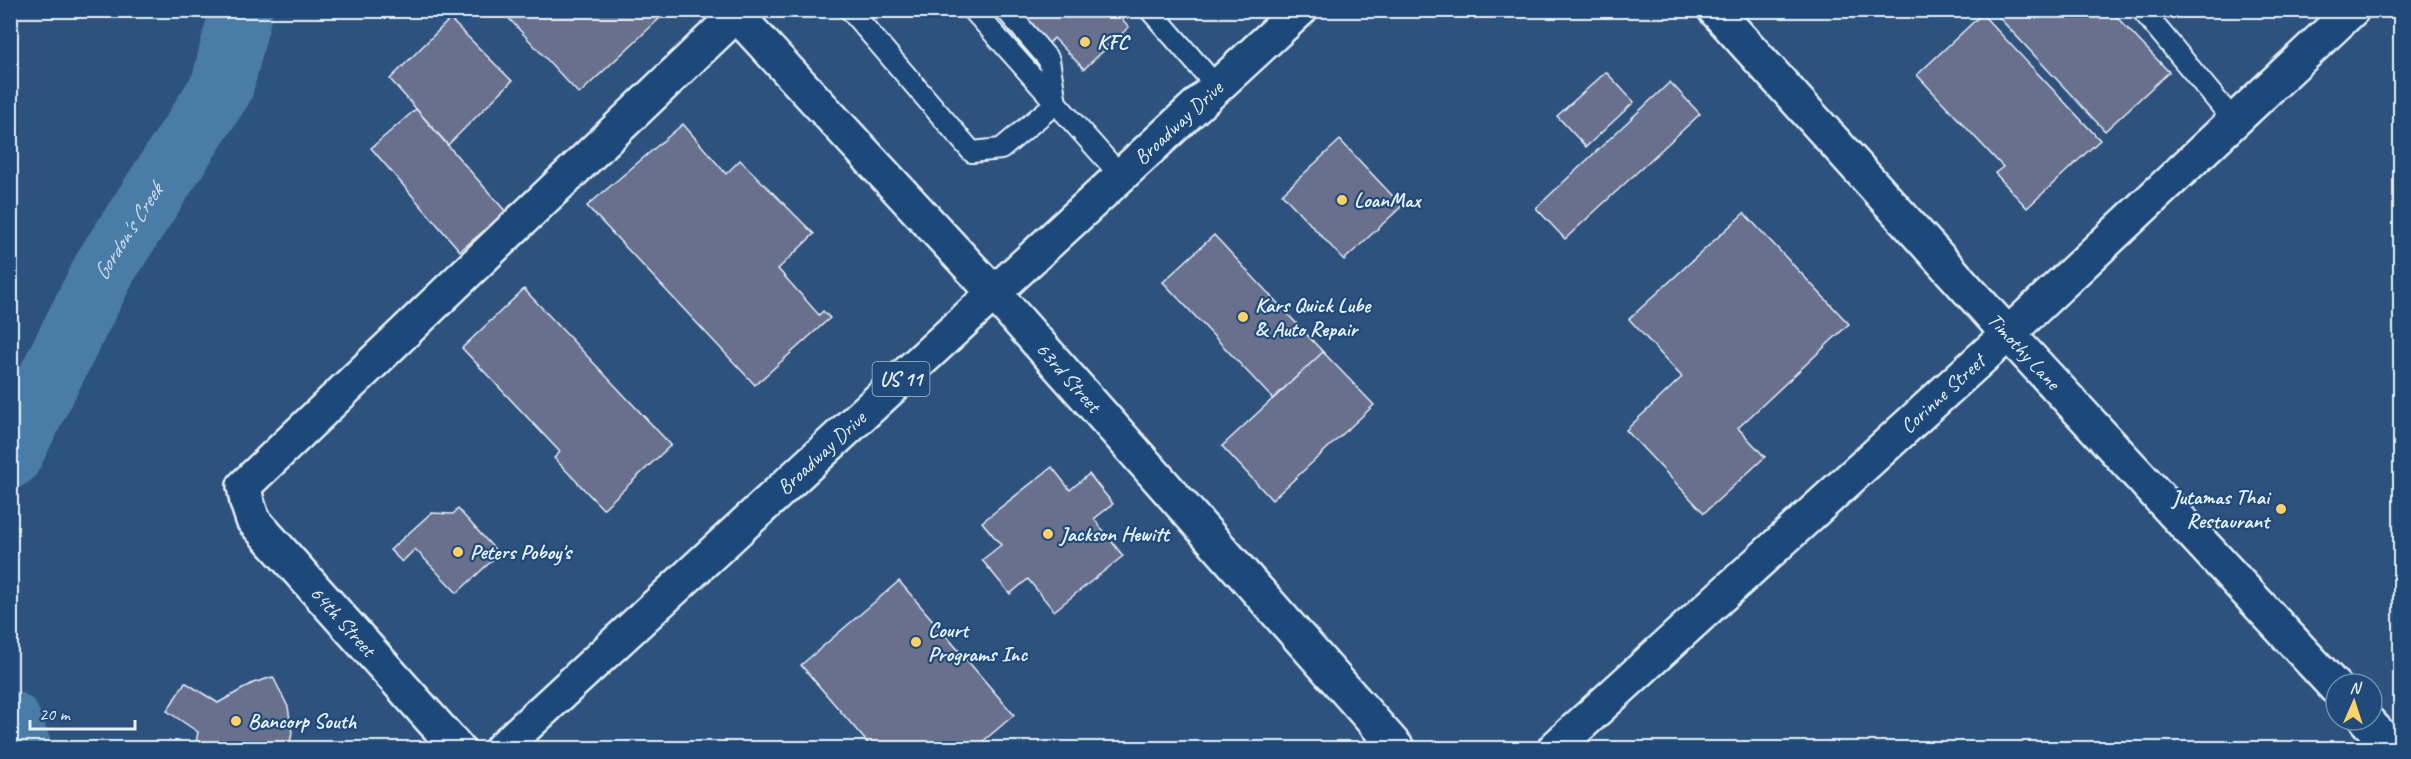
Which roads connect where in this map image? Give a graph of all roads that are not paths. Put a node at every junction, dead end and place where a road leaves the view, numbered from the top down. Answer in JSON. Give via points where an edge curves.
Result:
{"nodes":[{"id":1,"x":850,"y":10,"type":"edge"},
{"id":2,"x":973,"y":10,"type":"edge"},
{"id":3,"x":1006,"y":10,"type":"edge"},
{"id":4,"x":1150,"y":10,"type":"edge"},
{"id":5,"x":1300,"y":10,"type":"edge"},
{"id":6,"x":1715,"y":10,"type":"edge"},
{"id":7,"x":2142,"y":10,"type":"edge"},
{"id":8,"x":2352,"y":10,"type":"edge"},
{"id":9,"x":734,"y":13,"type":"edge"},
{"id":10,"x":1217,"y":87,"type":"junction"},
{"id":11,"x":1056,"y":103,"type":"junction"},
{"id":12,"x":2234,"y":121,"type":"junction"},
{"id":13,"x":1121,"y":176,"type":"junction"},
{"id":14,"x":994,"y":293,"type":"junction"},
{"id":15,"x":2008,"y":333,"type":"junction"},
{"id":16,"x":2324,"y":675,"type":"edge"},
{"id":17,"x":2377,"y":732,"type":"edge"},
{"id":18,"x":506,"y":747,"type":"edge"},
{"id":19,"x":457,"y":748,"type":"edge"},
{"id":20,"x":1397,"y":748,"type":"edge"},
{"id":21,"x":1555,"y":748,"type":"edge"},
{"id":22,"x":2392,"y":748,"type":"edge"}],
"edges":[{"from":1,"to":11,"type":"lane","via":[[972,152],[1001,149]]},
{"from":2,"to":11,"type":"lane"},
{"from":3,"to":11,"type":"lane","via":[[1049,60]]},
{"from":4,"to":10,"type":"lane"},
{"from":5,"to":10,"type":"street","name":"Broadway Drive","number":"US 11"},
{"from":6,"to":15,"type":"street","name":"Timothy Lane"},
{"from":7,"to":12,"type":"lane"},
{"from":8,"to":12,"type":"street","name":"Corinne Street"},
{"from":9,"to":14,"type":"street","name":"63rd Street"},
{"from":9,"to":19,"type":"street","name":"64th Street","via":[[244,486],[253,520]]},
{"from":10,"to":13,"type":"street","name":"Broadway Drive","number":"US 11"},
{"from":11,"to":13,"type":"lane"},
{"from":12,"to":15,"type":"street","name":"Corinne Street"},
{"from":13,"to":14,"type":"street","name":"Broadway Drive","number":"US 11"},
{"from":14,"to":18,"type":"street","name":"Broadway Drive","number":"US 11"},
{"from":14,"to":20,"type":"street","name":"63rd Street"},
{"from":15,"to":16,"type":"street","name":"Timothy Lane"},
{"from":15,"to":21,"type":"street","name":"Corinne Street"},
{"from":17,"to":22,"type":"street"}]}
